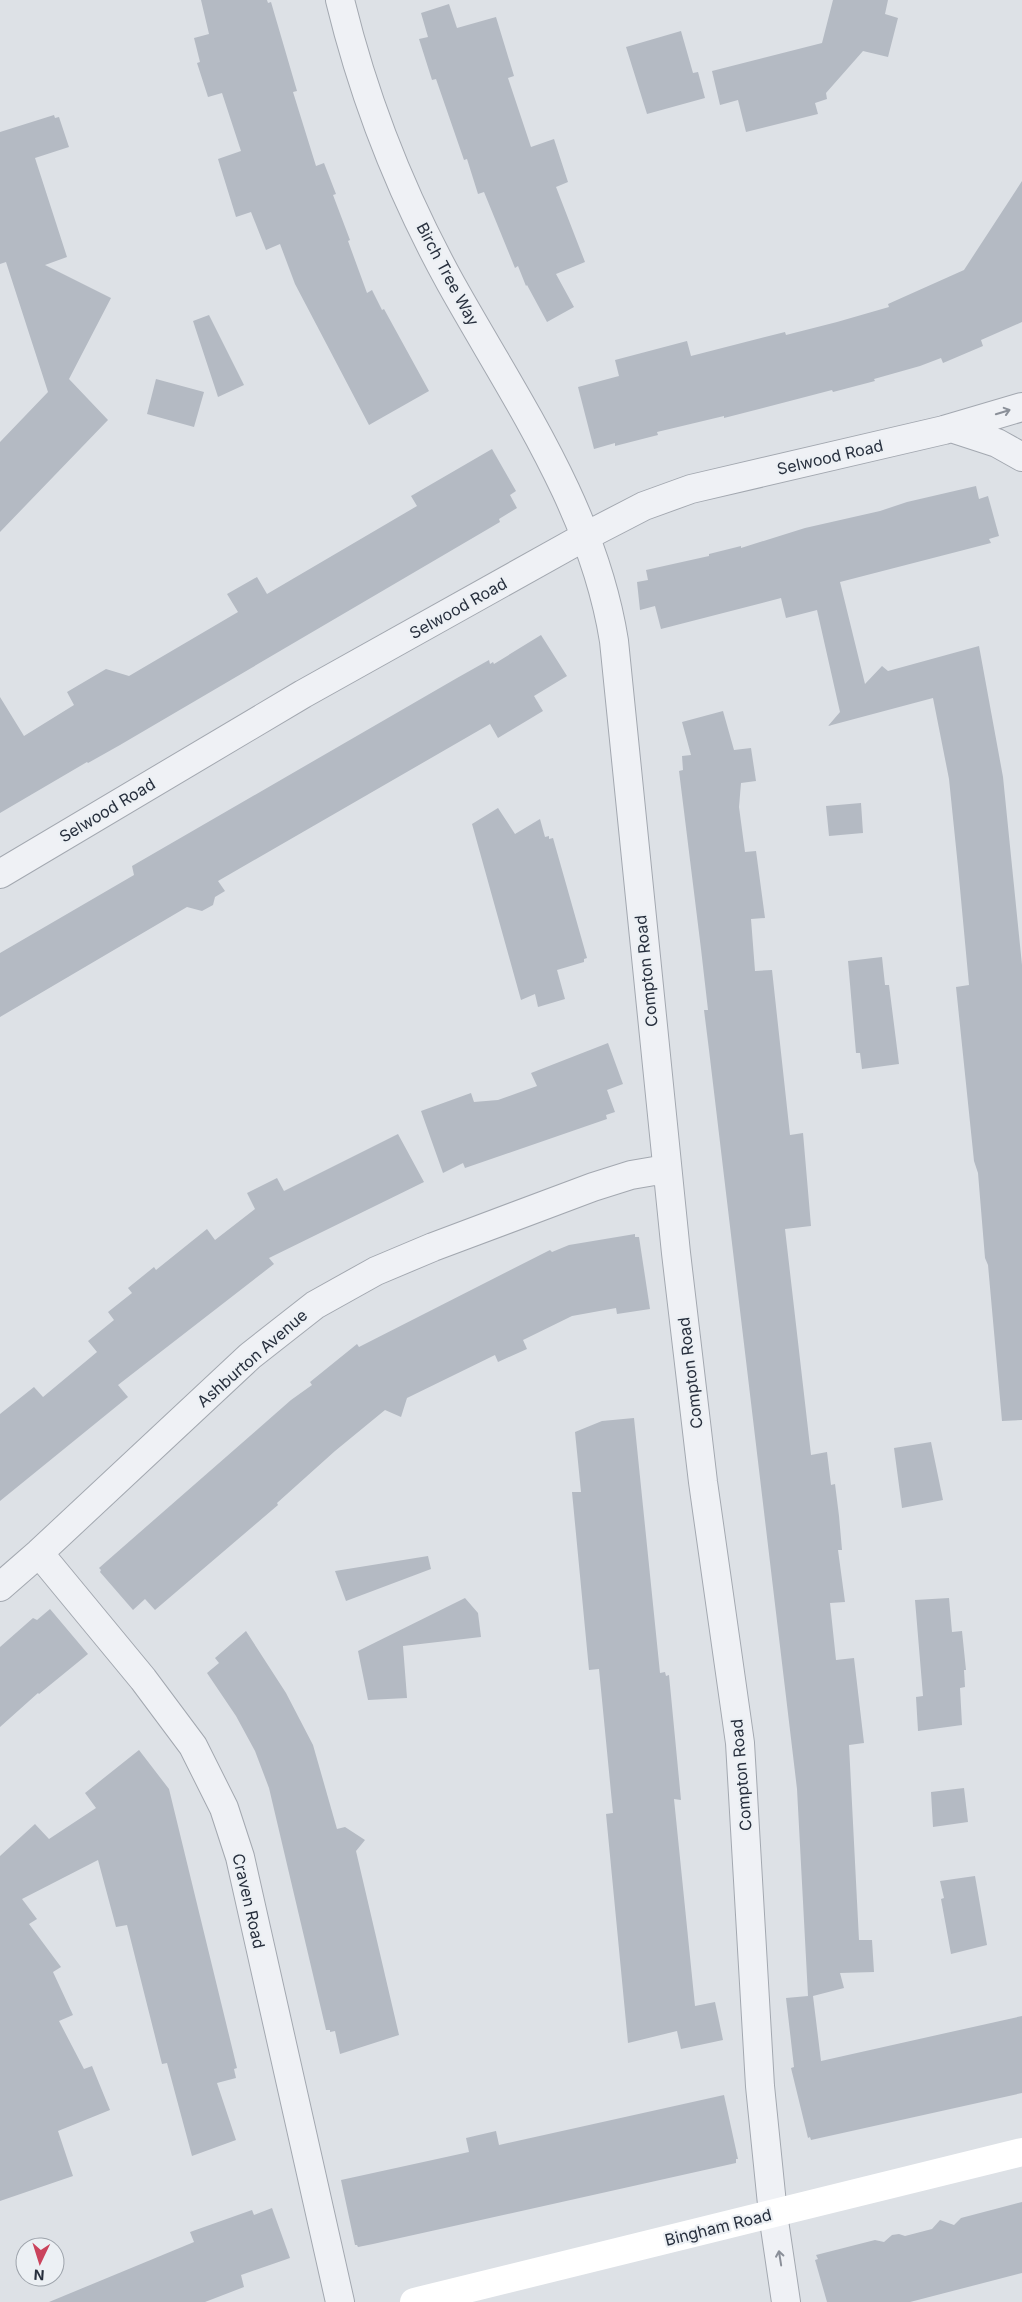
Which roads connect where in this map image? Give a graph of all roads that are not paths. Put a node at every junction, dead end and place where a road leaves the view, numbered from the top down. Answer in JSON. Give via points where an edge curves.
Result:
{"nodes":[{"id":1,"x":343,"y":1,"type":"edge"},
{"id":2,"x":1022,"y":407,"type":"edge"},
{"id":3,"x":952,"y":428,"type":"junction"},
{"id":4,"x":1022,"y":457,"type":"edge"},
{"id":5,"x":586,"y":536,"type":"junction"},
{"id":6,"x":0,"y":874,"type":"edge"},
{"id":7,"x":666,"y":1169,"type":"junction"},
{"id":8,"x":39,"y":1553,"type":"junction"},
{"id":9,"x":0,"y":1588,"type":"edge"},
{"id":10,"x":1022,"y":2152,"type":"edge"},
{"id":11,"x":773,"y":2214,"type":"junction"},
{"id":12,"x":340,"y":2302,"type":"edge"},
{"id":13,"x":414,"y":2302,"type":"edge"},
{"id":14,"x":786,"y":2302,"type":"edge"}],
"edges":[{"from":1,"to":5,"type":"street","name":"Birch Tree Way","via":[[367,94],[412,207],[450,282],[546,448]]},
{"from":3,"to":2,"type":"street","name":"Selwood Road","one_way":true},
{"from":3,"to":4,"type":"street","via":[[997,443]]},
{"from":3,"to":5,"type":"street","name":"Selwood Road","via":[[691,489],[644,506]]},
{"from":5,"to":6,"type":"street","name":"Selwood Road","via":[[303,694]]},
{"from":5,"to":7,"type":"street","name":"Compton Road","via":[[608,604],[614,641]]},
{"from":7,"to":8,"type":"street","name":"Ashburton Avenue","via":[[600,1184],[433,1247],[376,1271],[322,1300],[248,1358]]},
{"from":7,"to":11,"type":"street","name":"Compton Road","via":[[698,1443],[740,1743],[760,2086]]},
{"from":8,"to":9,"type":"street","name":"Ashburton Avenue"},
{"from":8,"to":12,"type":"street","name":"Craven Road","via":[[194,1746],[224,1808],[241,1864]]},
{"from":10,"to":11,"type":"street","name":"Bingham Road"},
{"from":11,"to":13,"type":"street","name":"Bingham Road"},
{"from":14,"to":11,"type":"street","name":"Compton Road","one_way":true}]}
